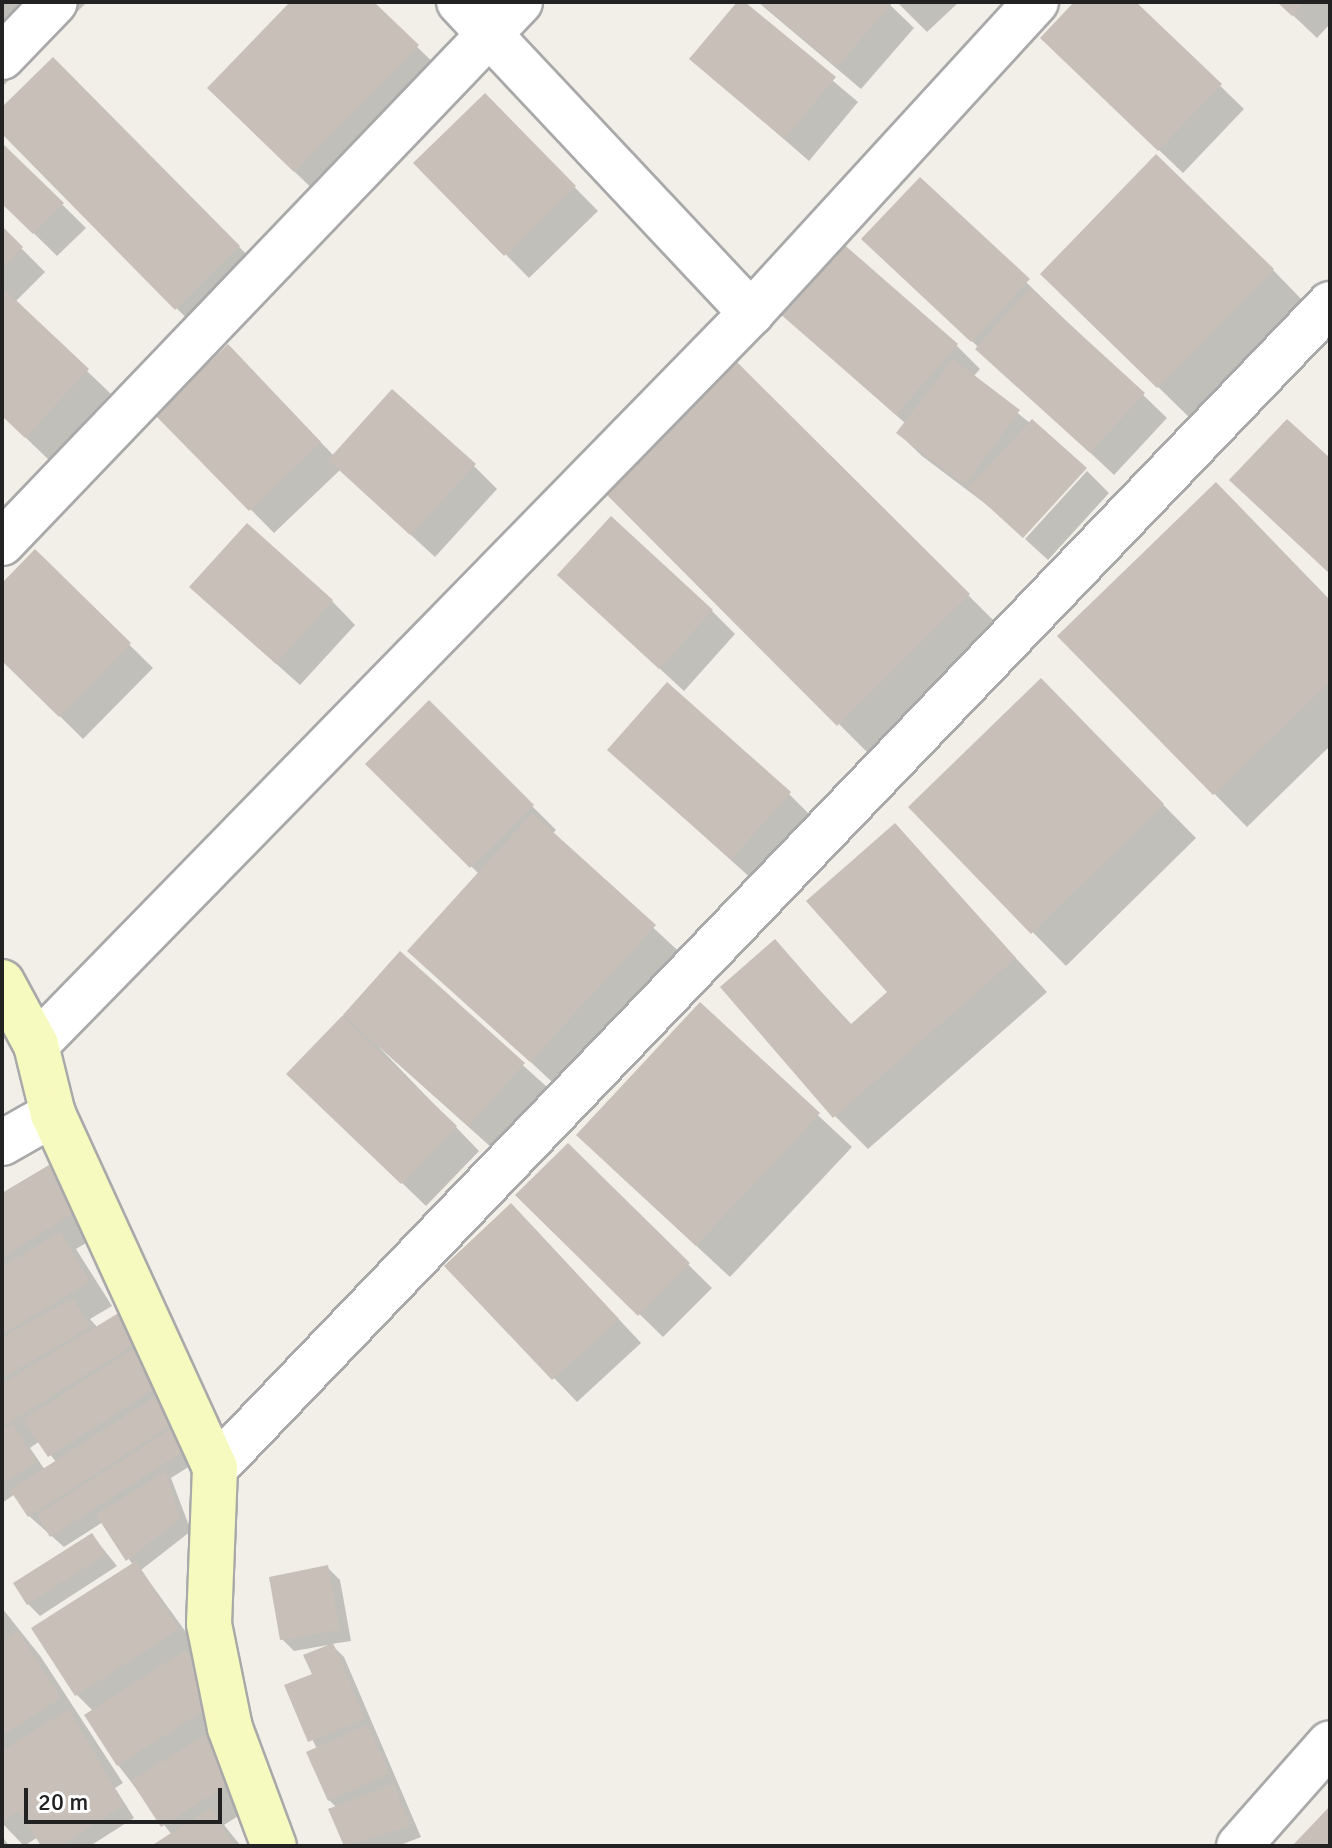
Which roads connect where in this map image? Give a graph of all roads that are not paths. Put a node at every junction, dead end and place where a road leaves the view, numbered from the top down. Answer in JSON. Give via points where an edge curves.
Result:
{"nodes":[{"id":1,"x":55,"y":2,"type":"edge"},
{"id":2,"x":459,"y":2,"type":"edge"},
{"id":3,"x":1036,"y":2,"type":"edge"},
{"id":4,"x":505,"y":17,"type":"edge"},
{"id":5,"x":2,"y":57,"type":"edge"},
{"id":6,"x":1330,"y":304,"type":"edge"},
{"id":7,"x":751,"y":313,"type":"junction"},
{"id":8,"x":2,"y":543,"type":"edge"},
{"id":9,"x":2,"y":982,"type":"edge"},
{"id":10,"x":36,"y":1045,"type":"junction"},
{"id":11,"x":53,"y":1114,"type":"junction"},
{"id":12,"x":2,"y":1143,"type":"edge"},
{"id":13,"x":215,"y":1468,"type":"junction"},
{"id":14,"x":1330,"y":1743,"type":"edge"},
{"id":15,"x":274,"y":1846,"type":"edge"},
{"id":16,"x":1239,"y":1846,"type":"edge"}],
"edges":[{"from":1,"to":5,"type":"street"},
{"from":2,"to":4,"type":"street"},
{"from":3,"to":7,"type":"street"},
{"from":4,"to":7,"type":"street"},
{"from":4,"to":8,"type":"street"},
{"from":6,"to":13,"type":"street"},
{"from":7,"to":10,"type":"street"},
{"from":9,"to":10,"type":"street"},
{"from":10,"to":11,"type":"street"},
{"from":11,"to":12,"type":"street"},
{"from":11,"to":13,"type":"street"},
{"from":13,"to":15,"type":"street","via":[[209,1624],[230,1728]]},
{"from":14,"to":16,"type":"street"}]}
